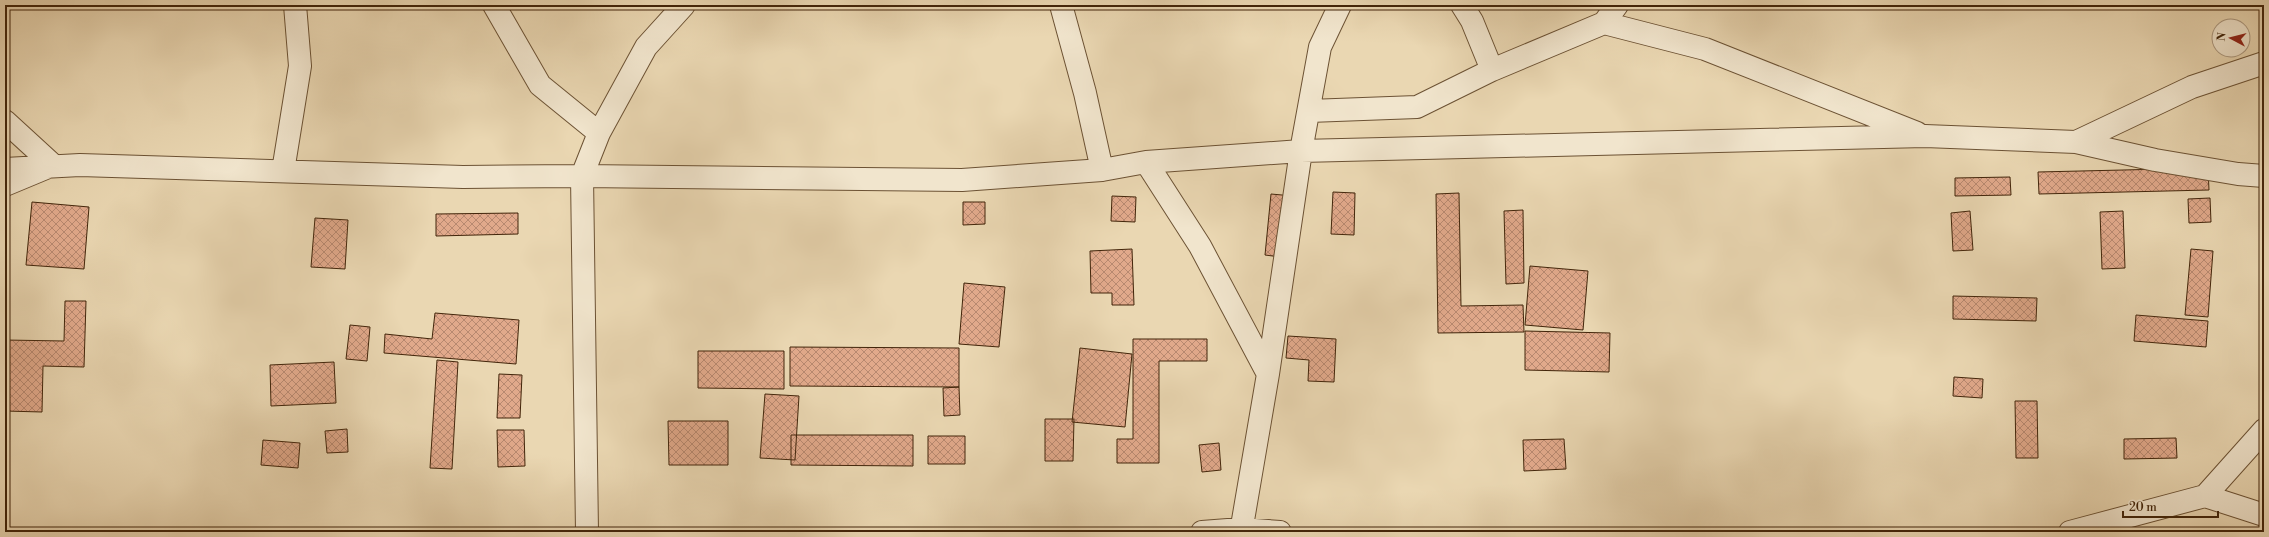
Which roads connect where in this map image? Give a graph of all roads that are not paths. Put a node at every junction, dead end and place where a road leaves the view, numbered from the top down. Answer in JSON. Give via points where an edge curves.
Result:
{"nodes":[{"id":1,"x":295,"y":5,"type":"edge"},
{"id":2,"x":494,"y":5,"type":"edge"},
{"id":3,"x":684,"y":5,"type":"edge"},
{"id":4,"x":1061,"y":5,"type":"edge"},
{"id":5,"x":1340,"y":5,"type":"edge"},
{"id":6,"x":1462,"y":5,"type":"edge"},
{"id":7,"x":1617,"y":5,"type":"edge"},
{"id":8,"x":1604,"y":14,"type":"edge"},
{"id":9,"x":2264,"y":63,"type":"edge"},
{"id":10,"x":1492,"y":70,"type":"junction"},
{"id":11,"x":1309,"y":111,"type":"junction"},
{"id":12,"x":5,"y":121,"type":"edge"},
{"id":13,"x":599,"y":133,"type":"junction"},
{"id":14,"x":1925,"y":136,"type":"junction"},
{"id":15,"x":2076,"y":142,"type":"junction"},
{"id":16,"x":1301,"y":151,"type":"junction"},
{"id":17,"x":1146,"y":162,"type":"junction"},
{"id":18,"x":53,"y":165,"type":"junction"},
{"id":19,"x":5,"y":169,"type":"edge"},
{"id":20,"x":1102,"y":170,"type":"junction"},
{"id":21,"x":283,"y":171,"type":"junction"},
{"id":22,"x":582,"y":176,"type":"junction"},
{"id":23,"x":2264,"y":176,"type":"edge"},
{"id":24,"x":5,"y":185,"type":"edge"},
{"id":25,"x":1268,"y":374,"type":"junction"},
{"id":26,"x":2264,"y":430,"type":"edge"},
{"id":27,"x":2206,"y":496,"type":"junction"},
{"id":28,"x":2264,"y":515,"type":"edge"},
{"id":29,"x":1241,"y":531,"type":"edge"},
{"id":30,"x":587,"y":532,"type":"edge"},
{"id":31,"x":1202,"y":532,"type":"edge"},
{"id":32,"x":1280,"y":532,"type":"edge"},
{"id":33,"x":2070,"y":532,"type":"edge"}],
"edges":[{"from":1,"to":21,"type":"street","via":[[300,66]]},
{"from":2,"to":13,"type":"street","via":[[540,85]]},
{"from":3,"to":13,"type":"street","via":[[646,47]]},
{"from":4,"to":20,"type":"street","via":[[1085,92]]},
{"from":5,"to":11,"type":"street","via":[[1320,47]]},
{"from":6,"to":10,"type":"street","via":[[1472,21]]},
{"from":7,"to":8,"type":"street"},
{"from":8,"to":10,"type":"street"},
{"from":8,"to":14,"type":"street","via":[[1705,49]]},
{"from":9,"to":15,"type":"street","via":[[2192,87]]},
{"from":10,"to":11,"type":"street","via":[[1417,107]]},
{"from":11,"to":16,"type":"street"},
{"from":12,"to":18,"type":"street"},
{"from":13,"to":22,"type":"street"},
{"from":14,"to":15,"type":"street"},
{"from":14,"to":16,"type":"street"},
{"from":15,"to":23,"type":"street","via":[[2156,160]]},
{"from":16,"to":17,"type":"street"},
{"from":16,"to":25,"type":"street"},
{"from":17,"to":20,"type":"street"},
{"from":17,"to":25,"type":"street","via":[[1200,246]]},
{"from":18,"to":19,"type":"street"},
{"from":18,"to":21,"type":"street"},
{"from":18,"to":24,"type":"street"},
{"from":20,"to":22,"type":"street","via":[[962,180]]},
{"from":21,"to":22,"type":"street","via":[[463,177]]},
{"from":22,"to":30,"type":"street"},
{"from":25,"to":29,"type":"street"},
{"from":26,"to":27,"type":"street"},
{"from":27,"to":28,"type":"street"},
{"from":27,"to":33,"type":"street"},
{"from":29,"to":31,"type":"street"},
{"from":29,"to":32,"type":"street"}]}
